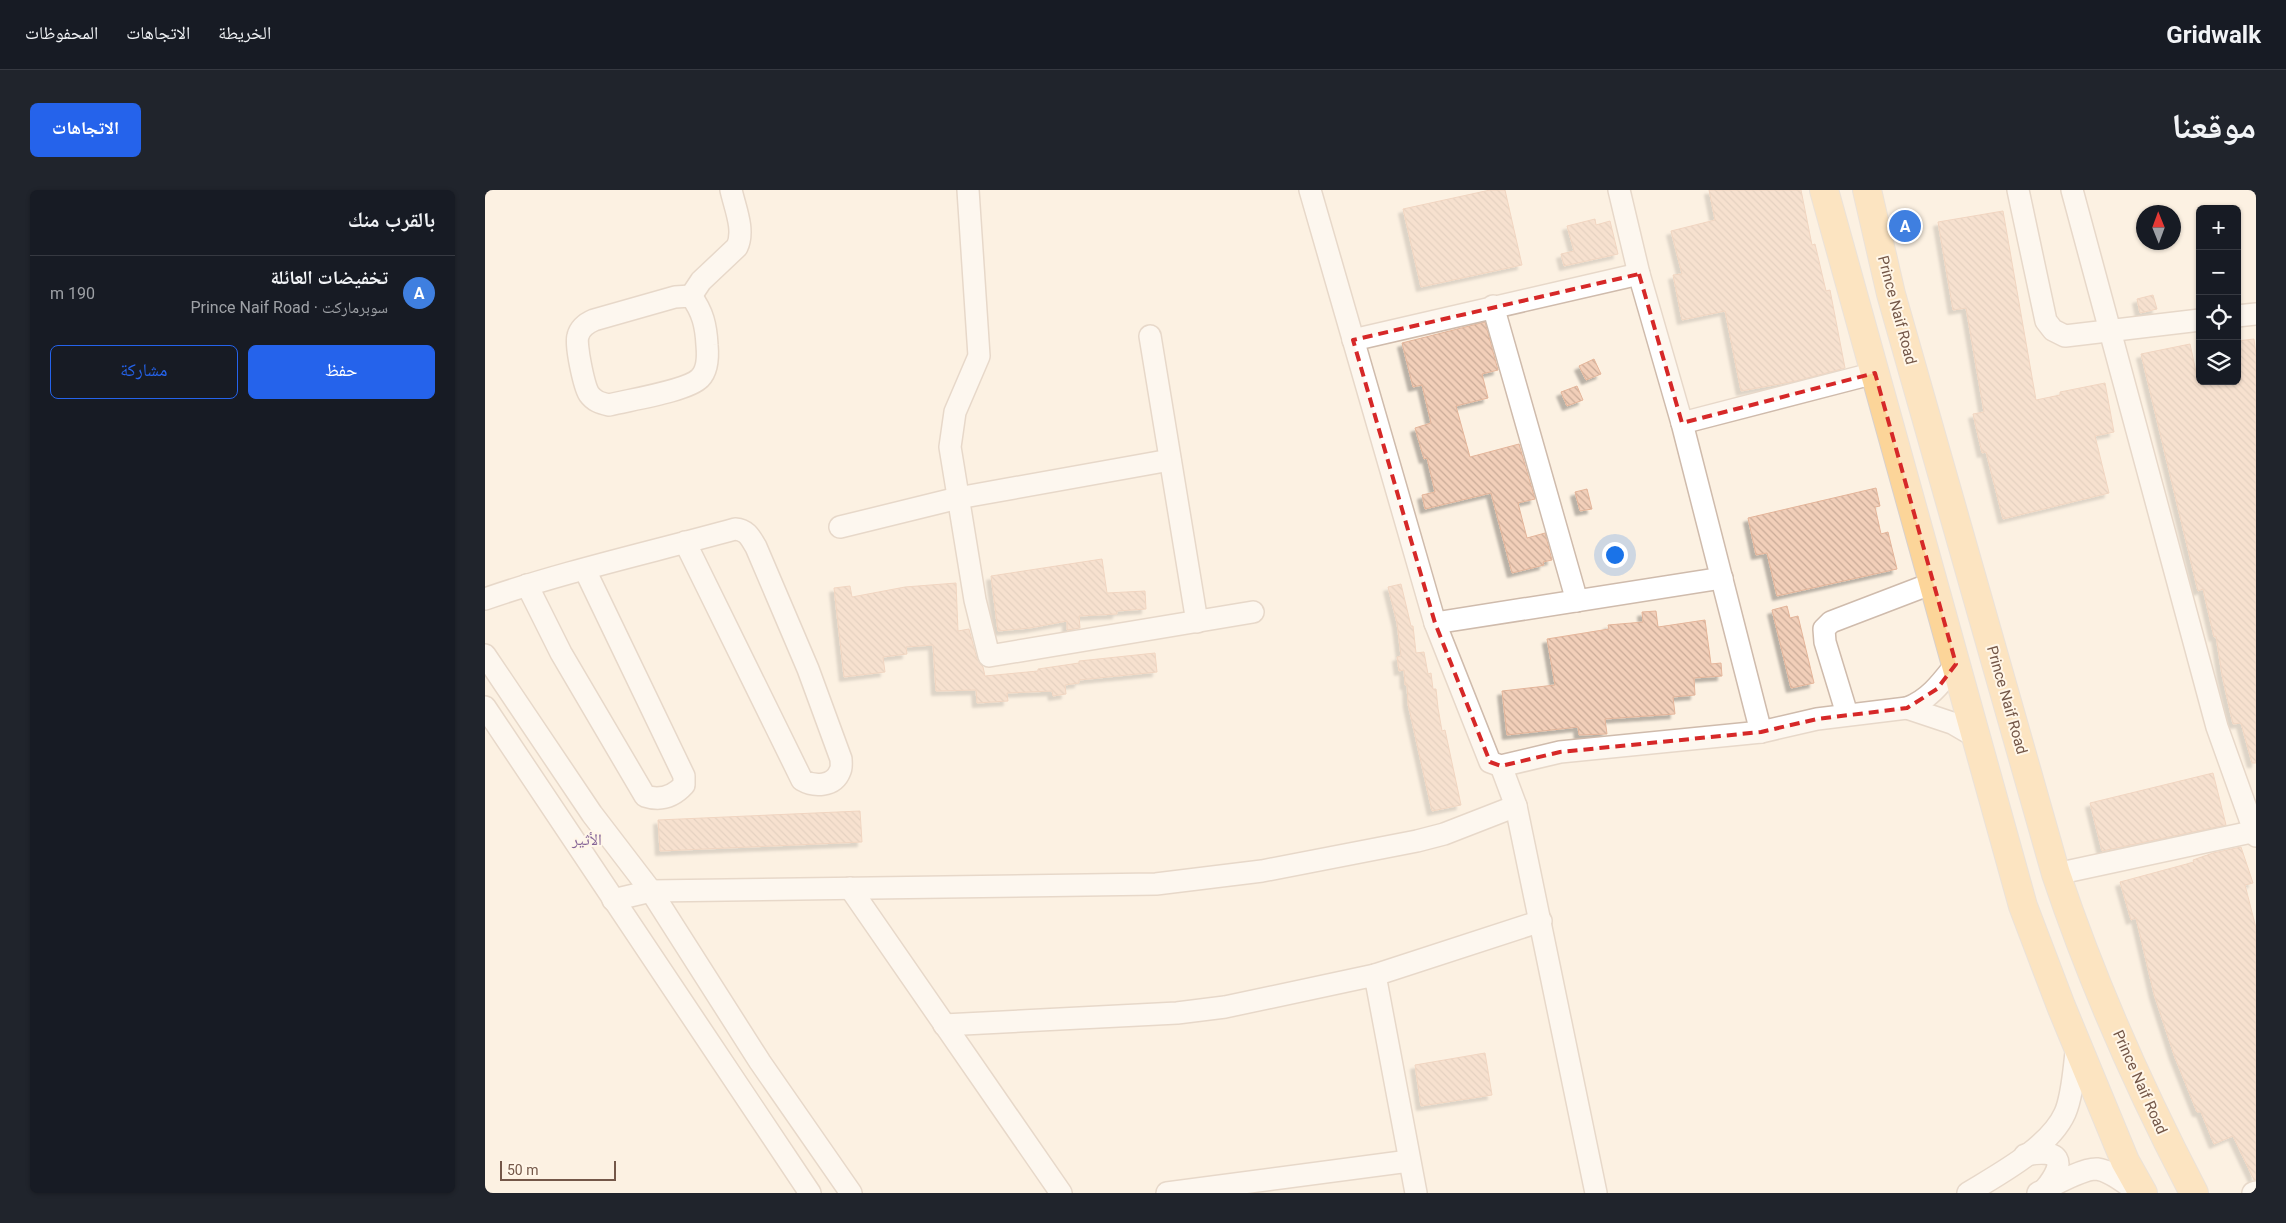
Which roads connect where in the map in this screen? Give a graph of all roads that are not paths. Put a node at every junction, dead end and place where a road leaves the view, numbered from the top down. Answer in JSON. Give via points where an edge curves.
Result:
{"nodes":[{"id":1,"x":731,"y":190,"type":"edge"},
{"id":2,"x":968,"y":190,"type":"edge"},
{"id":3,"x":1311,"y":190,"type":"edge"},
{"id":4,"x":1619,"y":190,"type":"edge"},
{"id":5,"x":1824,"y":190,"type":"edge"},
{"id":6,"x":1867,"y":190,"type":"edge"},
{"id":7,"x":2018,"y":190,"type":"edge"},
{"id":8,"x":2072,"y":190,"type":"edge"},
{"id":9,"x":1639,"y":274,"type":"junction"},
{"id":10,"x":691,"y":296,"type":"junction"},
{"id":11,"x":1493,"y":306,"type":"junction"},
{"id":12,"x":2256,"y":314,"type":"edge"},
{"id":13,"x":2241,"y":316,"type":"edge"},
{"id":14,"x":2196,"y":320,"type":"edge"},
{"id":15,"x":2110,"y":330,"type":"junction"},
{"id":16,"x":1150,"y":336,"type":"dead end"},
{"id":17,"x":1353,"y":340,"type":"junction"},
{"id":18,"x":1875,"y":373,"type":"junction"},
{"id":19,"x":1682,"y":423,"type":"junction"},
{"id":20,"x":1170,"y":460,"type":"junction"},
{"id":21,"x":958,"y":498,"type":"junction"},
{"id":22,"x":840,"y":527,"type":"dead end"},
{"id":23,"x":685,"y":542,"type":"junction"},
{"id":24,"x":585,"y":570,"type":"junction"},
{"id":25,"x":1722,"y":578,"type":"junction"},
{"id":26,"x":1933,"y":583,"type":"junction"},
{"id":27,"x":527,"y":585,"type":"junction"},
{"id":28,"x":485,"y":599,"type":"edge"},
{"id":29,"x":1577,"y":601,"type":"junction"},
{"id":30,"x":1253,"y":612,"type":"dead end"},
{"id":31,"x":1197,"y":622,"type":"junction"},
{"id":32,"x":1435,"y":623,"type":"junction"},
{"id":33,"x":485,"y":655,"type":"edge"},
{"id":34,"x":1956,"y":664,"type":"junction"},
{"id":35,"x":485,"y":707,"type":"edge"},
{"id":36,"x":1907,"y":708,"type":"junction"},
{"id":37,"x":1847,"y":714,"type":"junction"},
{"id":38,"x":1761,"y":732,"type":"junction"},
{"id":39,"x":1976,"y":737,"type":"junction"},
{"id":40,"x":1501,"y":766,"type":"junction"},
{"id":41,"x":1516,"y":806,"type":"junction"},
{"id":42,"x":2255,"y":833,"type":"edge"},
{"id":43,"x":2057,"y":874,"type":"junction"},
{"id":44,"x":850,"y":888,"type":"junction"},
{"id":45,"x":651,"y":891,"type":"junction"},
{"id":46,"x":613,"y":900,"type":"junction"},
{"id":47,"x":1541,"y":921,"type":"junction"},
{"id":48,"x":1375,"y":975,"type":"junction"},
{"id":49,"x":944,"y":1025,"type":"junction"},
{"id":50,"x":2077,"y":1045,"type":"junction"},
{"id":51,"x":2025,"y":1155,"type":"junction"},
{"id":52,"x":1409,"y":1161,"type":"junction"},
{"id":53,"x":2042,"y":1191,"type":"edge"},
{"id":54,"x":809,"y":1193,"type":"edge"},
{"id":55,"x":851,"y":1193,"type":"edge"},
{"id":56,"x":1061,"y":1193,"type":"edge"},
{"id":57,"x":1167,"y":1193,"type":"edge"},
{"id":58,"x":1416,"y":1193,"type":"edge"},
{"id":59,"x":1596,"y":1193,"type":"edge"},
{"id":60,"x":1968,"y":1193,"type":"edge"},
{"id":61,"x":2139,"y":1193,"type":"edge"},
{"id":62,"x":2143,"y":1193,"type":"edge"},
{"id":63,"x":2194,"y":1193,"type":"edge"},
{"id":64,"x":2201,"y":1193,"type":"edge"}],
"edges":[{"from":1,"to":10,"type":"street","via":[[741,232],[740,241],[737,248],[701,281]]},
{"from":2,"to":21,"type":"street","via":[[979,356],[955,412],[950,447]]},
{"from":3,"to":17,"type":"street"},
{"from":4,"to":9,"type":"street"},
{"from":5,"to":18,"type":"main road"},
{"from":6,"to":43,"type":"main road","name":"Prince Naif Road","via":[[1891,294]]},
{"from":7,"to":15,"type":"street","via":[[2046,321],[2053,330],[2065,336]]},
{"from":8,"to":15,"type":"street"},
{"from":9,"to":11,"type":"street"},
{"from":9,"to":19,"type":"street"},
{"from":10,"to":10,"type":"street","via":[[666,299],[584,325],[578,336],[578,347],[588,392],[596,402],[609,405],[683,388],[699,379],[706,368],[707,329],[700,308]]},
{"from":11,"to":17,"type":"street"},
{"from":11,"to":29,"type":"street"},
{"from":12,"to":13,"type":"street"},
{"from":14,"to":15,"type":"street"},
{"from":15,"to":42,"type":"street","via":[[2217,727]]},
{"from":16,"to":20,"type":"street"},
{"from":17,"to":32,"type":"street"},
{"from":18,"to":19,"type":"street"},
{"from":18,"to":26,"type":"main road"},
{"from":19,"to":25,"type":"street"},
{"from":20,"to":21,"type":"street"},
{"from":20,"to":31,"type":"street"},
{"from":21,"to":22,"type":"street"},
{"from":21,"to":31,"type":"street","via":[[975,600],[989,656]]},
{"from":23,"to":23,"type":"street","via":[[802,780],[811,786],[833,780],[841,771],[841,759],[808,669],[749,534],[743,529],[735,529]]},
{"from":23,"to":24,"type":"street"},
{"from":24,"to":27,"type":"street"},
{"from":24,"to":27,"type":"street","via":[[684,776],[684,785],[669,797],[655,799],[645,796],[561,653]]},
{"from":25,"to":29,"type":"street"},
{"from":25,"to":38,"type":"street"},
{"from":26,"to":34,"type":"main road"},
{"from":26,"to":37,"type":"street","via":[[1831,622],[1824,629]]},
{"from":27,"to":28,"type":"street"},
{"from":29,"to":32,"type":"street"},
{"from":30,"to":31,"type":"street"},
{"from":32,"to":40,"type":"street","via":[[1490,762]]},
{"from":33,"to":45,"type":"street","via":[[592,814]]},
{"from":34,"to":36,"type":"street","via":[[1937,689]]},
{"from":34,"to":39,"type":"main road"},
{"from":35,"to":46,"type":"street"},
{"from":36,"to":37,"type":"street"},
{"from":36,"to":39,"type":"street","via":[[1952,723]]},
{"from":37,"to":38,"type":"street"},
{"from":38,"to":40,"type":"street","via":[[1560,752]]},
{"from":39,"to":50,"type":"main road","via":[[2023,906]]},
{"from":40,"to":41,"type":"street"},
{"from":41,"to":44,"type":"street","via":[[1417,841],[1213,878],[1156,884]]},
{"from":41,"to":47,"type":"street"},
{"from":42,"to":43,"type":"street"},
{"from":43,"to":63,"type":"main road","name":"Prince Naif Road","via":[[2079,942],[2154,1116]]},
{"from":44,"to":45,"type":"street"},
{"from":44,"to":49,"type":"street"},
{"from":45,"to":46,"type":"street"},
{"from":45,"to":55,"type":"street","via":[[760,1062]]},
{"from":46,"to":54,"type":"street"},
{"from":47,"to":48,"type":"street"},
{"from":47,"to":59,"type":"street"},
{"from":48,"to":49,"type":"street","via":[[1225,1007],[1177,1013]]},
{"from":48,"to":52,"type":"street"},
{"from":49,"to":56,"type":"street"},
{"from":50,"to":51,"type":"street","via":[[2066,1112],[2047,1139]]},
{"from":50,"to":62,"type":"main road","via":[[2125,1161]]},
{"from":51,"to":53,"type":"street","via":[[2041,1152],[2056,1158],[2059,1166],[2056,1176]]},
{"from":51,"to":60,"type":"street"},
{"from":52,"to":57,"type":"street"},
{"from":52,"to":58,"type":"street"},
{"from":53,"to":61,"type":"street","via":[[2096,1169]]},
{"from":63,"to":64,"type":"street"}]}
